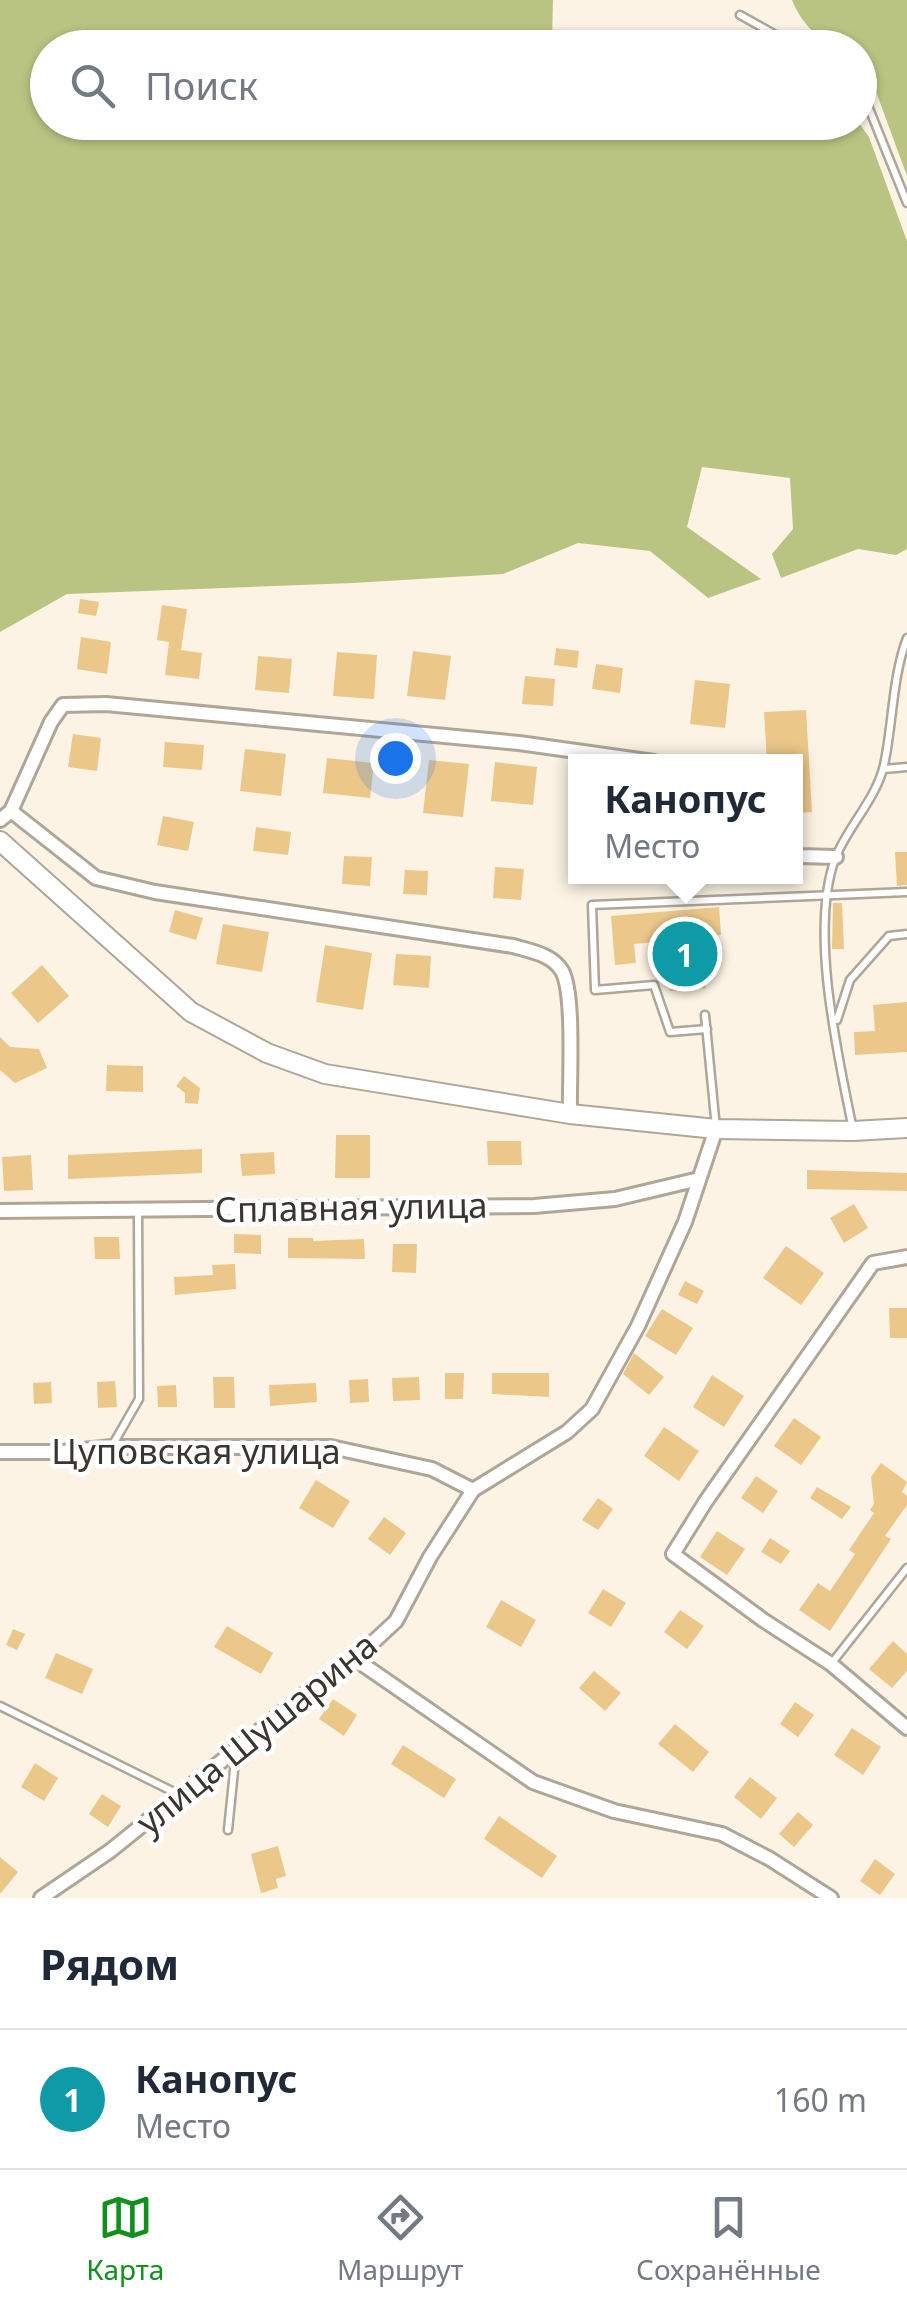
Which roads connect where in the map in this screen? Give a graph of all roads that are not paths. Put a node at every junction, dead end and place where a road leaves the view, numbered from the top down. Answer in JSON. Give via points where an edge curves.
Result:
{"nodes":[{"id":1,"x":740,"y":15,"type":"dead end"},
{"id":2,"x":767,"y":30,"type":"edge"},
{"id":3,"x":877,"y":128,"type":"edge"},
{"id":4,"x":907,"y":202,"type":"edge"},
{"id":5,"x":906,"y":642,"type":"edge"},
{"id":6,"x":597,"y":754,"type":"edge"},
{"id":7,"x":884,"y":768,"type":"junction"},
{"id":8,"x":907,"y":768,"type":"edge"},
{"id":9,"x":6,"y":816,"type":"edge"},
{"id":10,"x":0,"y":841,"type":"edge"},
{"id":11,"x":803,"y":856,"type":"edge"},
{"id":12,"x":836,"y":857,"type":"junction"},
{"id":13,"x":907,"y":892,"type":"edge"},
{"id":14,"x":825,"y":898,"type":"junction"},
{"id":15,"x":907,"y":934,"type":"edge"},
{"id":16,"x":706,"y":1015,"type":"dead end"},
{"id":17,"x":835,"y":1024,"type":"junction"},
{"id":18,"x":707,"y":1029,"type":"junction"},
{"id":19,"x":570,"y":1114,"type":"junction"},
{"id":20,"x":907,"y":1128,"type":"edge"},
{"id":21,"x":716,"y":1129,"type":"junction"},
{"id":22,"x":854,"y":1131,"type":"junction"},
{"id":23,"x":700,"y":1179,"type":"junction"},
{"id":24,"x":0,"y":1211,"type":"edge"},
{"id":25,"x":138,"y":1211,"type":"junction"},
{"id":26,"x":907,"y":1258,"type":"edge"},
{"id":27,"x":112,"y":1447,"type":"junction"},
{"id":28,"x":0,"y":1452,"type":"edge"},
{"id":29,"x":473,"y":1490,"type":"junction"},
{"id":30,"x":907,"y":1568,"type":"edge"},
{"id":31,"x":355,"y":1659,"type":"junction"},
{"id":32,"x":831,"y":1664,"type":"junction"},
{"id":33,"x":0,"y":1706,"type":"edge"},
{"id":34,"x":907,"y":1728,"type":"edge"},
{"id":35,"x":236,"y":1749,"type":"junction"},
{"id":36,"x":179,"y":1795,"type":"junction"},
{"id":37,"x":228,"y":1830,"type":"dead end"},
{"id":38,"x":41,"y":1898,"type":"edge"},
{"id":39,"x":831,"y":1898,"type":"edge"}],
"edges":[{"from":1,"to":2,"type":"lane"},
{"from":3,"to":4,"type":"lane"},
{"from":5,"to":7,"type":"lane"},
{"from":6,"to":9,"type":"street","via":[[63,705]]},
{"from":7,"to":8,"type":"lane"},
{"from":7,"to":12,"type":"lane"},
{"from":9,"to":19,"type":"street","via":[[96,878],[544,955],[562,970],[568,1002]]},
{"from":10,"to":19,"type":"main road","via":[[191,1012],[228,1035],[325,1074]]},
{"from":11,"to":12,"type":"street"},
{"from":12,"to":14,"type":"lane"},
{"from":13,"to":14,"type":"lane"},
{"from":14,"to":17,"type":"lane"},
{"from":14,"to":18,"type":"lane","via":[[592,905],[595,990],[654,985],[670,1032]]},
{"from":15,"to":17,"type":"lane","via":[[890,936],[850,980]]},
{"from":16,"to":18,"type":"lane"},
{"from":17,"to":22,"type":"lane"},
{"from":18,"to":21,"type":"lane"},
{"from":19,"to":21,"type":"main road"},
{"from":20,"to":22,"type":"main road"},
{"from":21,"to":22,"type":"main road"},
{"from":21,"to":23,"type":"street"},
{"from":23,"to":25,"type":"street","name":"Сплавная улица","via":[[615,1200],[534,1206]]},
{"from":23,"to":29,"type":"street","via":[[638,1326],[592,1409]]},
{"from":24,"to":25,"type":"street","name":"Сплавная улица"},
{"from":25,"to":27,"type":"lane","via":[[139,1399]]},
{"from":26,"to":32,"type":"street","via":[[873,1263],[673,1554]]},
{"from":27,"to":28,"type":"street","name":"Цуповская улица"},
{"from":27,"to":29,"type":"street","name":"Цуповская улица","via":[[331,1447],[432,1469]]},
{"from":29,"to":31,"type":"street","name":"улица Шушарина","via":[[396,1621]]},
{"from":30,"to":32,"type":"lane"},
{"from":31,"to":35,"type":"street","name":"улица Шушарина"},
{"from":31,"to":39,"type":"street","via":[[533,1782],[614,1811],[722,1834]]},
{"from":32,"to":34,"type":"street"},
{"from":33,"to":36,"type":"lane"},
{"from":35,"to":36,"type":"street","name":"улица Шушарина"},
{"from":35,"to":37,"type":"lane"},
{"from":36,"to":38,"type":"street","name":"улица Шушарина"}]}
